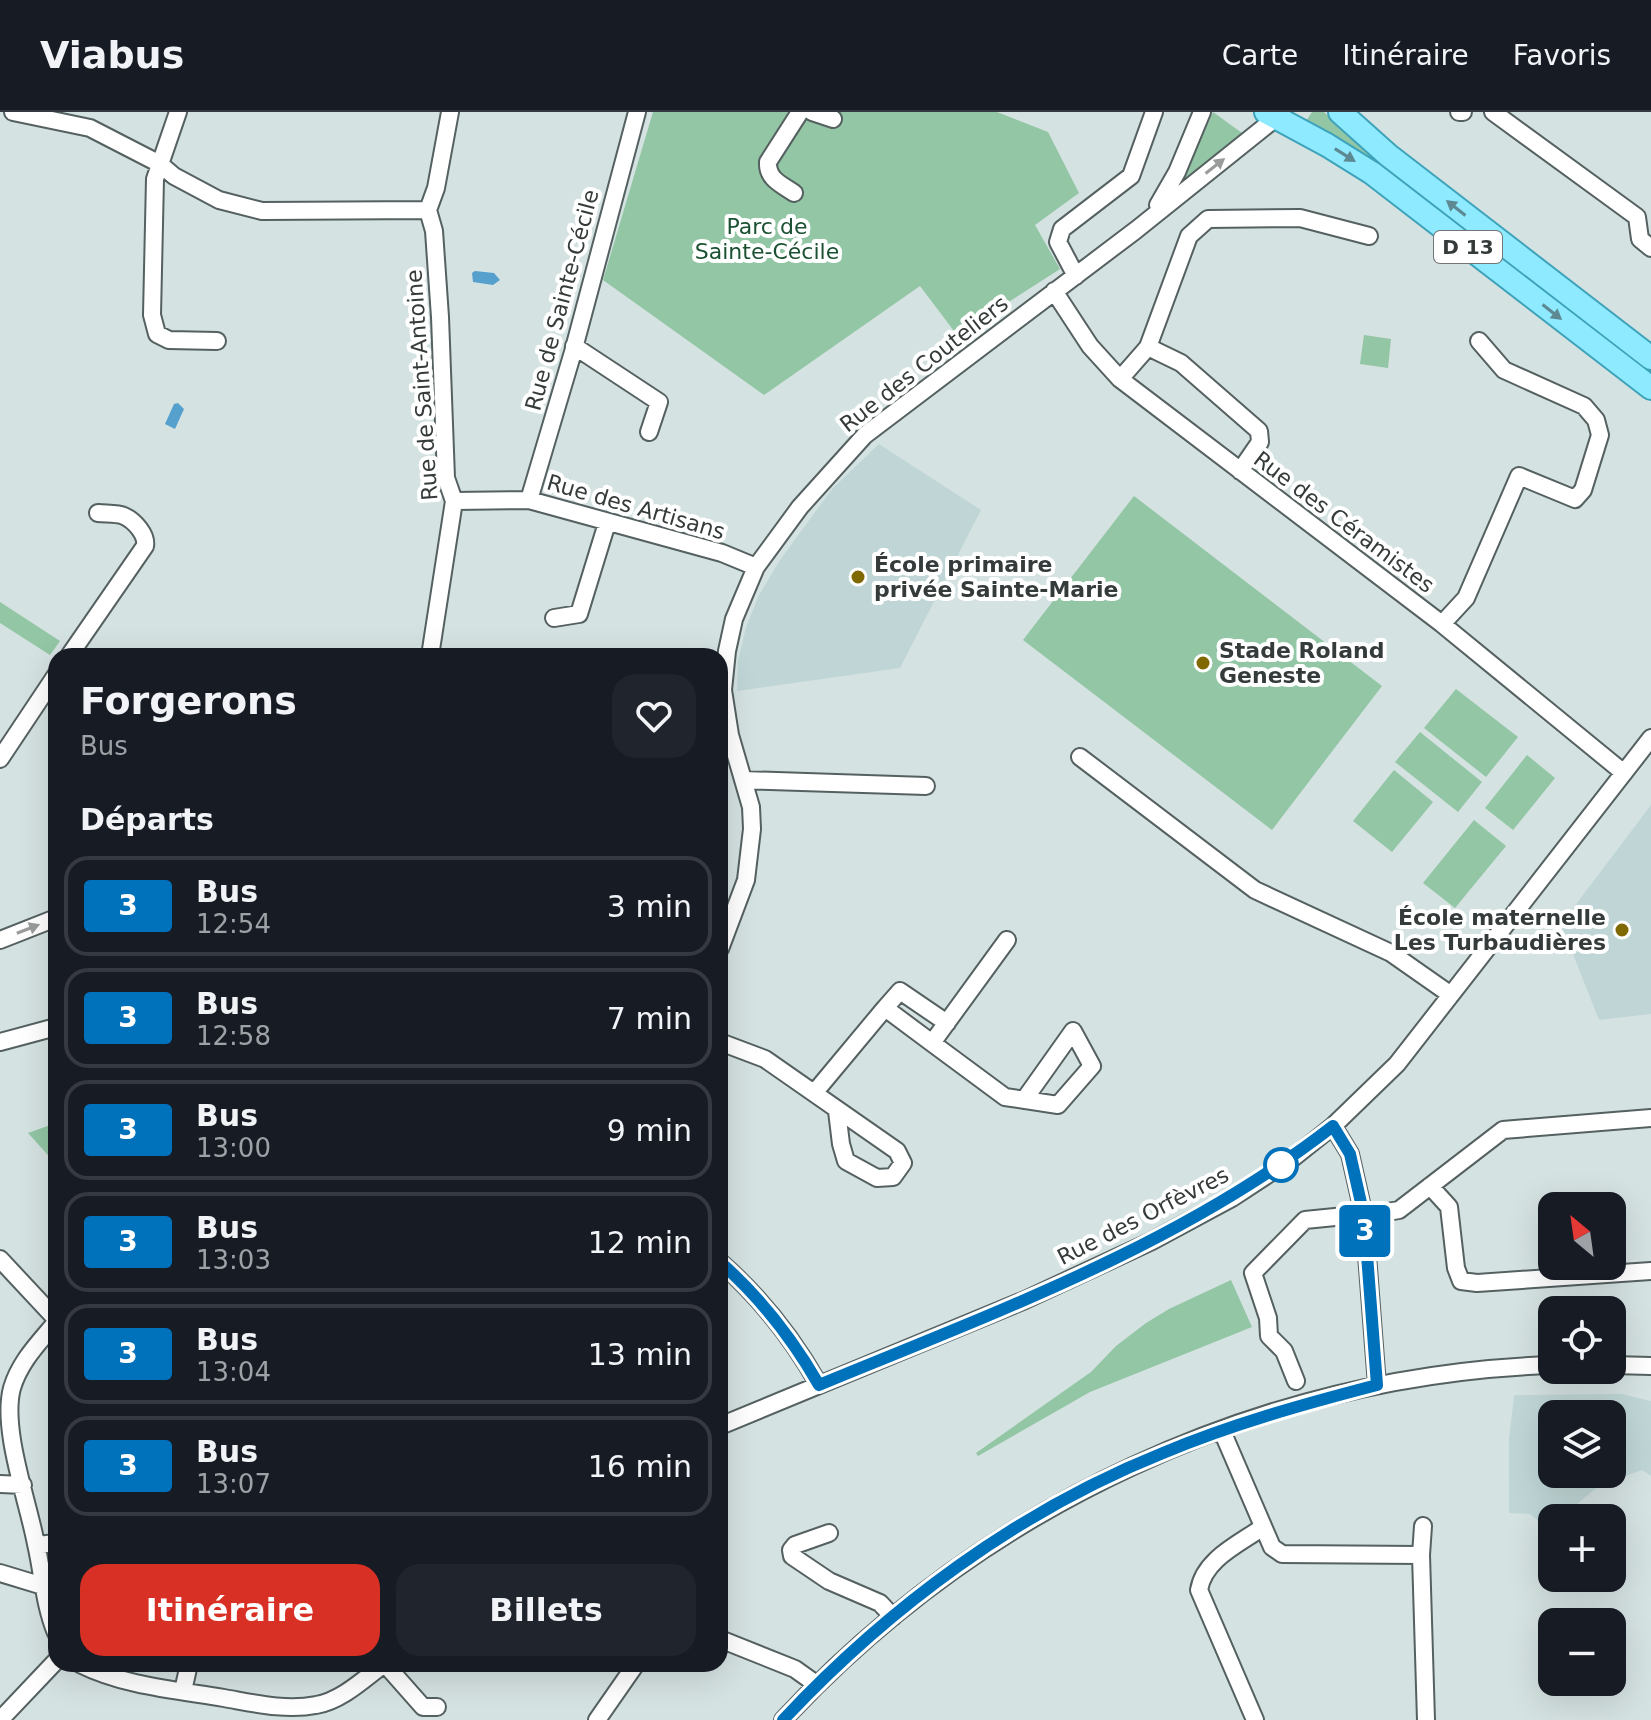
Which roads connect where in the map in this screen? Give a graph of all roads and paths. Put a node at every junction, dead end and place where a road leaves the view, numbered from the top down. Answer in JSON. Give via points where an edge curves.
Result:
{"nodes":[{"id":1,"x":13,"y":112,"type":"edge"},
{"id":2,"x":178,"y":112,"type":"edge"},
{"id":3,"x":450,"y":112,"type":"edge"},
{"id":4,"x":637,"y":112,"type":"edge"},
{"id":5,"x":800,"y":112,"type":"edge"},
{"id":6,"x":812,"y":112,"type":"edge"},
{"id":7,"x":1154,"y":112,"type":"edge"},
{"id":8,"x":1202,"y":112,"type":"edge"},
{"id":9,"x":1340,"y":112,"type":"edge"},
{"id":10,"x":1493,"y":112,"type":"edge"},
{"id":11,"x":1275,"y":114,"type":"edge"},
{"id":12,"x":833,"y":119,"type":"dead end"},
{"id":13,"x":160,"y":164,"type":"junction"},
{"id":14,"x":794,"y":193,"type":"dead end"},
{"id":15,"x":428,"y":210,"type":"junction"},
{"id":16,"x":1154,"y":214,"type":"junction"},
{"id":17,"x":1369,"y":236,"type":"dead end"},
{"id":18,"x":1651,"y":248,"type":"edge"},
{"id":19,"x":1076,"y":276,"type":"junction"},
{"id":20,"x":1054,"y":291,"type":"junction"},
{"id":21,"x":217,"y":341,"type":"dead end"},
{"id":22,"x":1479,"y":341,"type":"dead end"},
{"id":23,"x":574,"y":346,"type":"junction"},
{"id":24,"x":1148,"y":347,"type":"junction"},
{"id":25,"x":1651,"y":358,"type":"edge"},
{"id":26,"x":1120,"y":379,"type":"junction"},
{"id":27,"x":1651,"y":388,"type":"edge"},
{"id":28,"x":649,"y":432,"type":"dead end"},
{"id":29,"x":1240,"y":471,"type":"junction"},
{"id":30,"x":529,"y":500,"type":"junction"},
{"id":31,"x":454,"y":501,"type":"junction"},
{"id":32,"x":98,"y":513,"type":"dead end"},
{"id":33,"x":607,"y":523,"type":"junction"},
{"id":34,"x":756,"y":567,"type":"junction"},
{"id":35,"x":554,"y":618,"type":"dead end"},
{"id":36,"x":1442,"y":624,"type":"junction"},
{"id":37,"x":75,"y":648,"type":"edge"},
{"id":38,"x":431,"y":648,"type":"edge"},
{"id":39,"x":728,"y":648,"type":"edge"},
{"id":40,"x":48,"y":687,"type":"edge"},
{"id":41,"x":728,"y":722,"type":"edge"},
{"id":42,"x":1651,"y":738,"type":"edge"},
{"id":43,"x":1080,"y":757,"type":"dead end"},
{"id":44,"x":0,"y":759,"type":"edge"},
{"id":45,"x":1644,"y":759,"type":"edge"},
{"id":46,"x":1624,"y":773,"type":"junction"},
{"id":47,"x":743,"y":780,"type":"junction"},
{"id":48,"x":926,"y":786,"type":"dead end"},
{"id":49,"x":48,"y":921,"type":"edge"},
{"id":50,"x":728,"y":928,"type":"edge"},
{"id":51,"x":0,"y":940,"type":"edge"},
{"id":52,"x":1007,"y":940,"type":"dead end"},
{"id":53,"x":1451,"y":995,"type":"junction"},
{"id":54,"x":885,"y":1008,"type":"junction"},
{"id":55,"x":947,"y":1023,"type":"junction"},
{"id":56,"x":48,"y":1029,"type":"edge"},
{"id":57,"x":0,"y":1042,"type":"edge"},
{"id":58,"x":932,"y":1043,"type":"junction"},
{"id":59,"x":728,"y":1045,"type":"edge"},
{"id":60,"x":815,"y":1092,"type":"junction"},
{"id":61,"x":1024,"y":1100,"type":"junction"},
{"id":62,"x":837,"y":1111,"type":"junction"},
{"id":63,"x":1651,"y":1118,"type":"edge"},
{"id":64,"x":1333,"y":1126,"type":"junction"},
{"id":65,"x":1430,"y":1186,"type":"junction"},
{"id":66,"x":1364,"y":1216,"type":"junction"},
{"id":67,"x":0,"y":1259,"type":"edge"},
{"id":68,"x":728,"y":1269,"type":"edge"},
{"id":69,"x":1651,"y":1271,"type":"edge"},
{"id":70,"x":48,"y":1312,"type":"edge"},
{"id":71,"x":48,"y":1331,"type":"edge"},
{"id":72,"x":1626,"y":1365,"type":"edge"},
{"id":73,"x":1538,"y":1366,"type":"edge"},
{"id":74,"x":1651,"y":1366,"type":"edge"},
{"id":75,"x":1296,"y":1381,"type":"dead end"},
{"id":76,"x":819,"y":1385,"type":"junction"},
{"id":77,"x":1377,"y":1385,"type":"junction"},
{"id":78,"x":728,"y":1423,"type":"edge"},
{"id":79,"x":1222,"y":1431,"type":"junction"},
{"id":80,"x":0,"y":1484,"type":"edge"},
{"id":81,"x":23,"y":1485,"type":"junction"},
{"id":82,"x":1423,"y":1526,"type":"dead end"},
{"id":83,"x":1263,"y":1527,"type":"junction"},
{"id":84,"x":829,"y":1533,"type":"dead end"},
{"id":85,"x":48,"y":1544,"type":"edge"},
{"id":86,"x":37,"y":1545,"type":"junction"},
{"id":87,"x":1421,"y":1555,"type":"junction"},
{"id":88,"x":0,"y":1573,"type":"edge"},
{"id":89,"x":43,"y":1586,"type":"junction"},
{"id":90,"x":48,"y":1615,"type":"edge"},
{"id":91,"x":893,"y":1617,"type":"junction"},
{"id":92,"x":728,"y":1642,"type":"edge"},
{"id":93,"x":48,"y":1669,"type":"edge"},
{"id":94,"x":97,"y":1672,"type":"edge"},
{"id":95,"x":187,"y":1672,"type":"edge"},
{"id":96,"x":374,"y":1672,"type":"edge"},
{"id":97,"x":391,"y":1672,"type":"edge"},
{"id":98,"x":630,"y":1672,"type":"edge"},
{"id":99,"x":816,"y":1684,"type":"junction"},
{"id":100,"x":183,"y":1691,"type":"junction"},
{"id":101,"x":437,"y":1707,"type":"dead end"},
{"id":102,"x":322,"y":1711,"type":"edge"},
{"id":103,"x":791,"y":1718,"type":"edge"},
{"id":104,"x":0,"y":1720,"type":"edge"},
{"id":105,"x":597,"y":1720,"type":"edge"},
{"id":106,"x":1255,"y":1720,"type":"edge"},
{"id":107,"x":1426,"y":1720,"type":"edge"}],
"edges":[{"from":1,"to":13,"type":"street","via":[[90,128]]},
{"from":2,"to":13,"type":"street"},
{"from":3,"to":15,"type":"street","name":"Rue de Saint-Antoine"},
{"from":4,"to":23,"type":"street","name":"Rue de Sainte-Cécile"},
{"from":5,"to":14,"type":"street","via":[[768,162],[772,178]]},
{"from":6,"to":12,"type":"street"},
{"from":7,"to":19,"type":"street","via":[[1131,176],[1062,229],[1058,242]]},
{"from":8,"to":16,"type":"street","name":"Rue des Couteliers"},
{"from":25,"to":9,"type":"main road","number":"D 13","one_way":true},
{"from":10,"to":18,"type":"street","via":[[1637,217],[1640,239]]},
{"from":16,"to":11,"type":"street","name":"Rue des Couteliers","one_way":true},
{"from":11,"to":27,"type":"main road","number":"D 13","one_way":true,"via":[[1372,173]]},
{"from":13,"to":15,"type":"street","via":[[219,200],[262,211]]},
{"from":13,"to":21,"type":"street","via":[[155,179],[152,300],[157,334],[169,340]]},
{"from":15,"to":31,"type":"street","name":"Rue de Saint-Antoine","via":[[440,317],[446,478]]},
{"from":16,"to":19,"type":"street","name":"Rue des Couteliers"},
{"from":17,"to":24,"type":"street","via":[[1300,218],[1208,219],[1189,236]]},
{"from":19,"to":20,"type":"street","name":"Rue des Couteliers"},
{"from":20,"to":26,"type":"street","name":"Rue des Céramistes","via":[[1090,346]]},
{"from":20,"to":34,"type":"street","name":"Rue des Couteliers","via":[[865,435],[800,507]]},
{"from":22,"to":36,"type":"street","via":[[1504,370],[1584,406],[1600,435],[1583,490],[1575,499],[1519,476],[1466,598]]},
{"from":23,"to":28,"type":"street","via":[[659,402]]},
{"from":23,"to":30,"type":"street","name":"Rue de Sainte-Cécile"},
{"from":24,"to":26,"type":"street"},
{"from":24,"to":29,"type":"street","via":[[1181,363],[1259,431],[1260,442]]},
{"from":26,"to":29,"type":"street","name":"Rue des Céramistes"},
{"from":29,"to":36,"type":"street","name":"Rue des Céramistes"},
{"from":30,"to":31,"type":"street","name":"Rue des Artisans"},
{"from":30,"to":33,"type":"street","name":"Rue des Artisans"},
{"from":31,"to":38,"type":"street","name":"Rue de Saint-Antoine"},
{"from":32,"to":37,"type":"street","via":[[124,516],[142,532],[145,546]]},
{"from":33,"to":34,"type":"street","name":"Rue des Artisans"},
{"from":33,"to":35,"type":"street","via":[[579,614]]},
{"from":34,"to":39,"type":"street","name":"Rue des Couteliers"},
{"from":36,"to":46,"type":"street","name":"Rue des Céramistes"},
{"from":40,"to":44,"type":"street"},
{"from":41,"to":47,"type":"street","name":"Rue des Couteliers"},
{"from":42,"to":45,"type":"street","name":"Rue des Orfèvres"},
{"from":43,"to":53,"type":"street","via":[[1255,890],[1391,953]]},
{"from":45,"to":46,"type":"street","name":"Rue des Orfèvres"},
{"from":46,"to":53,"type":"street","name":"Rue des Orfèvres"},
{"from":47,"to":48,"type":"street"},
{"from":47,"to":50,"type":"street","name":"Rue des Couteliers","via":[[752,829],[746,880]]},
{"from":51,"to":49,"type":"street","one_way":true},
{"from":52,"to":55,"type":"street"},
{"from":53,"to":64,"type":"street","name":"Rue des Orfèvres","via":[[1397,1064]]},
{"from":54,"to":55,"type":"street","via":[[900,991]]},
{"from":54,"to":58,"type":"street"},
{"from":54,"to":60,"type":"street"},
{"from":55,"to":58,"type":"street"},
{"from":56,"to":57,"type":"street"},
{"from":58,"to":61,"type":"street","via":[[1005,1097]]},
{"from":59,"to":60,"type":"street","via":[[765,1059]]},
{"from":60,"to":62,"type":"street"},
{"from":61,"to":61,"type":"street","via":[[1058,1105],[1092,1066],[1073,1031]]},
{"from":62,"to":62,"type":"street","via":[[846,1161],[877,1178],[893,1177],[903,1163],[897,1151]]},
{"from":63,"to":65,"type":"street","via":[[1503,1130]]},
{"from":64,"to":66,"type":"street","via":[[1350,1154]]},
{"from":64,"to":76,"type":"street","name":"Rue des Orfèvres","via":[[1232,1198],[1152,1241]]},
{"from":65,"to":66,"type":"street","via":[[1399,1210]]},
{"from":65,"to":69,"type":"street","via":[[1449,1207],[1461,1281]]},
{"from":66,"to":75,"type":"street","via":[[1305,1220],[1253,1273],[1269,1336],[1284,1351]]},
{"from":66,"to":77,"type":"street"},
{"from":67,"to":70,"type":"street"},
{"from":68,"to":76,"type":"street","via":[[771,1312]]},
{"from":71,"to":81,"type":"street","via":[[20,1365],[11,1391],[9,1422]]},
{"from":72,"to":74,"type":"street"},
{"from":73,"to":77,"type":"street"},
{"from":76,"to":78,"type":"street","name":"Rue des Orfèvres"},
{"from":77,"to":79,"type":"street"},
{"from":79,"to":83,"type":"street"},
{"from":79,"to":91,"type":"street","via":[[1161,1453],[1026,1521]]},
{"from":80,"to":81,"type":"street"},
{"from":81,"to":86,"type":"street"},
{"from":82,"to":87,"type":"street"},
{"from":83,"to":87,"type":"street","via":[[1272,1547],[1282,1554]]},
{"from":83,"to":106,"type":"street","via":[[1201,1574],[1199,1590]]},
{"from":84,"to":91,"type":"street","via":[[795,1545],[792,1556],[829,1581],[880,1603]]},
{"from":85,"to":86,"type":"street"},
{"from":86,"to":89,"type":"street"},
{"from":87,"to":107,"type":"street"},
{"from":88,"to":89,"type":"street"},
{"from":89,"to":90,"type":"street"},
{"from":91,"to":99,"type":"street"},
{"from":92,"to":99,"type":"street","via":[[795,1669]]},
{"from":93,"to":104,"type":"street"},
{"from":94,"to":100,"type":"street"},
{"from":95,"to":100,"type":"street"},
{"from":96,"to":102,"type":"street"},
{"from":97,"to":101,"type":"street","via":[[423,1707]]},
{"from":98,"to":105,"type":"street"},
{"from":99,"to":103,"type":"street"},
{"from":100,"to":102,"type":"street"}]}
